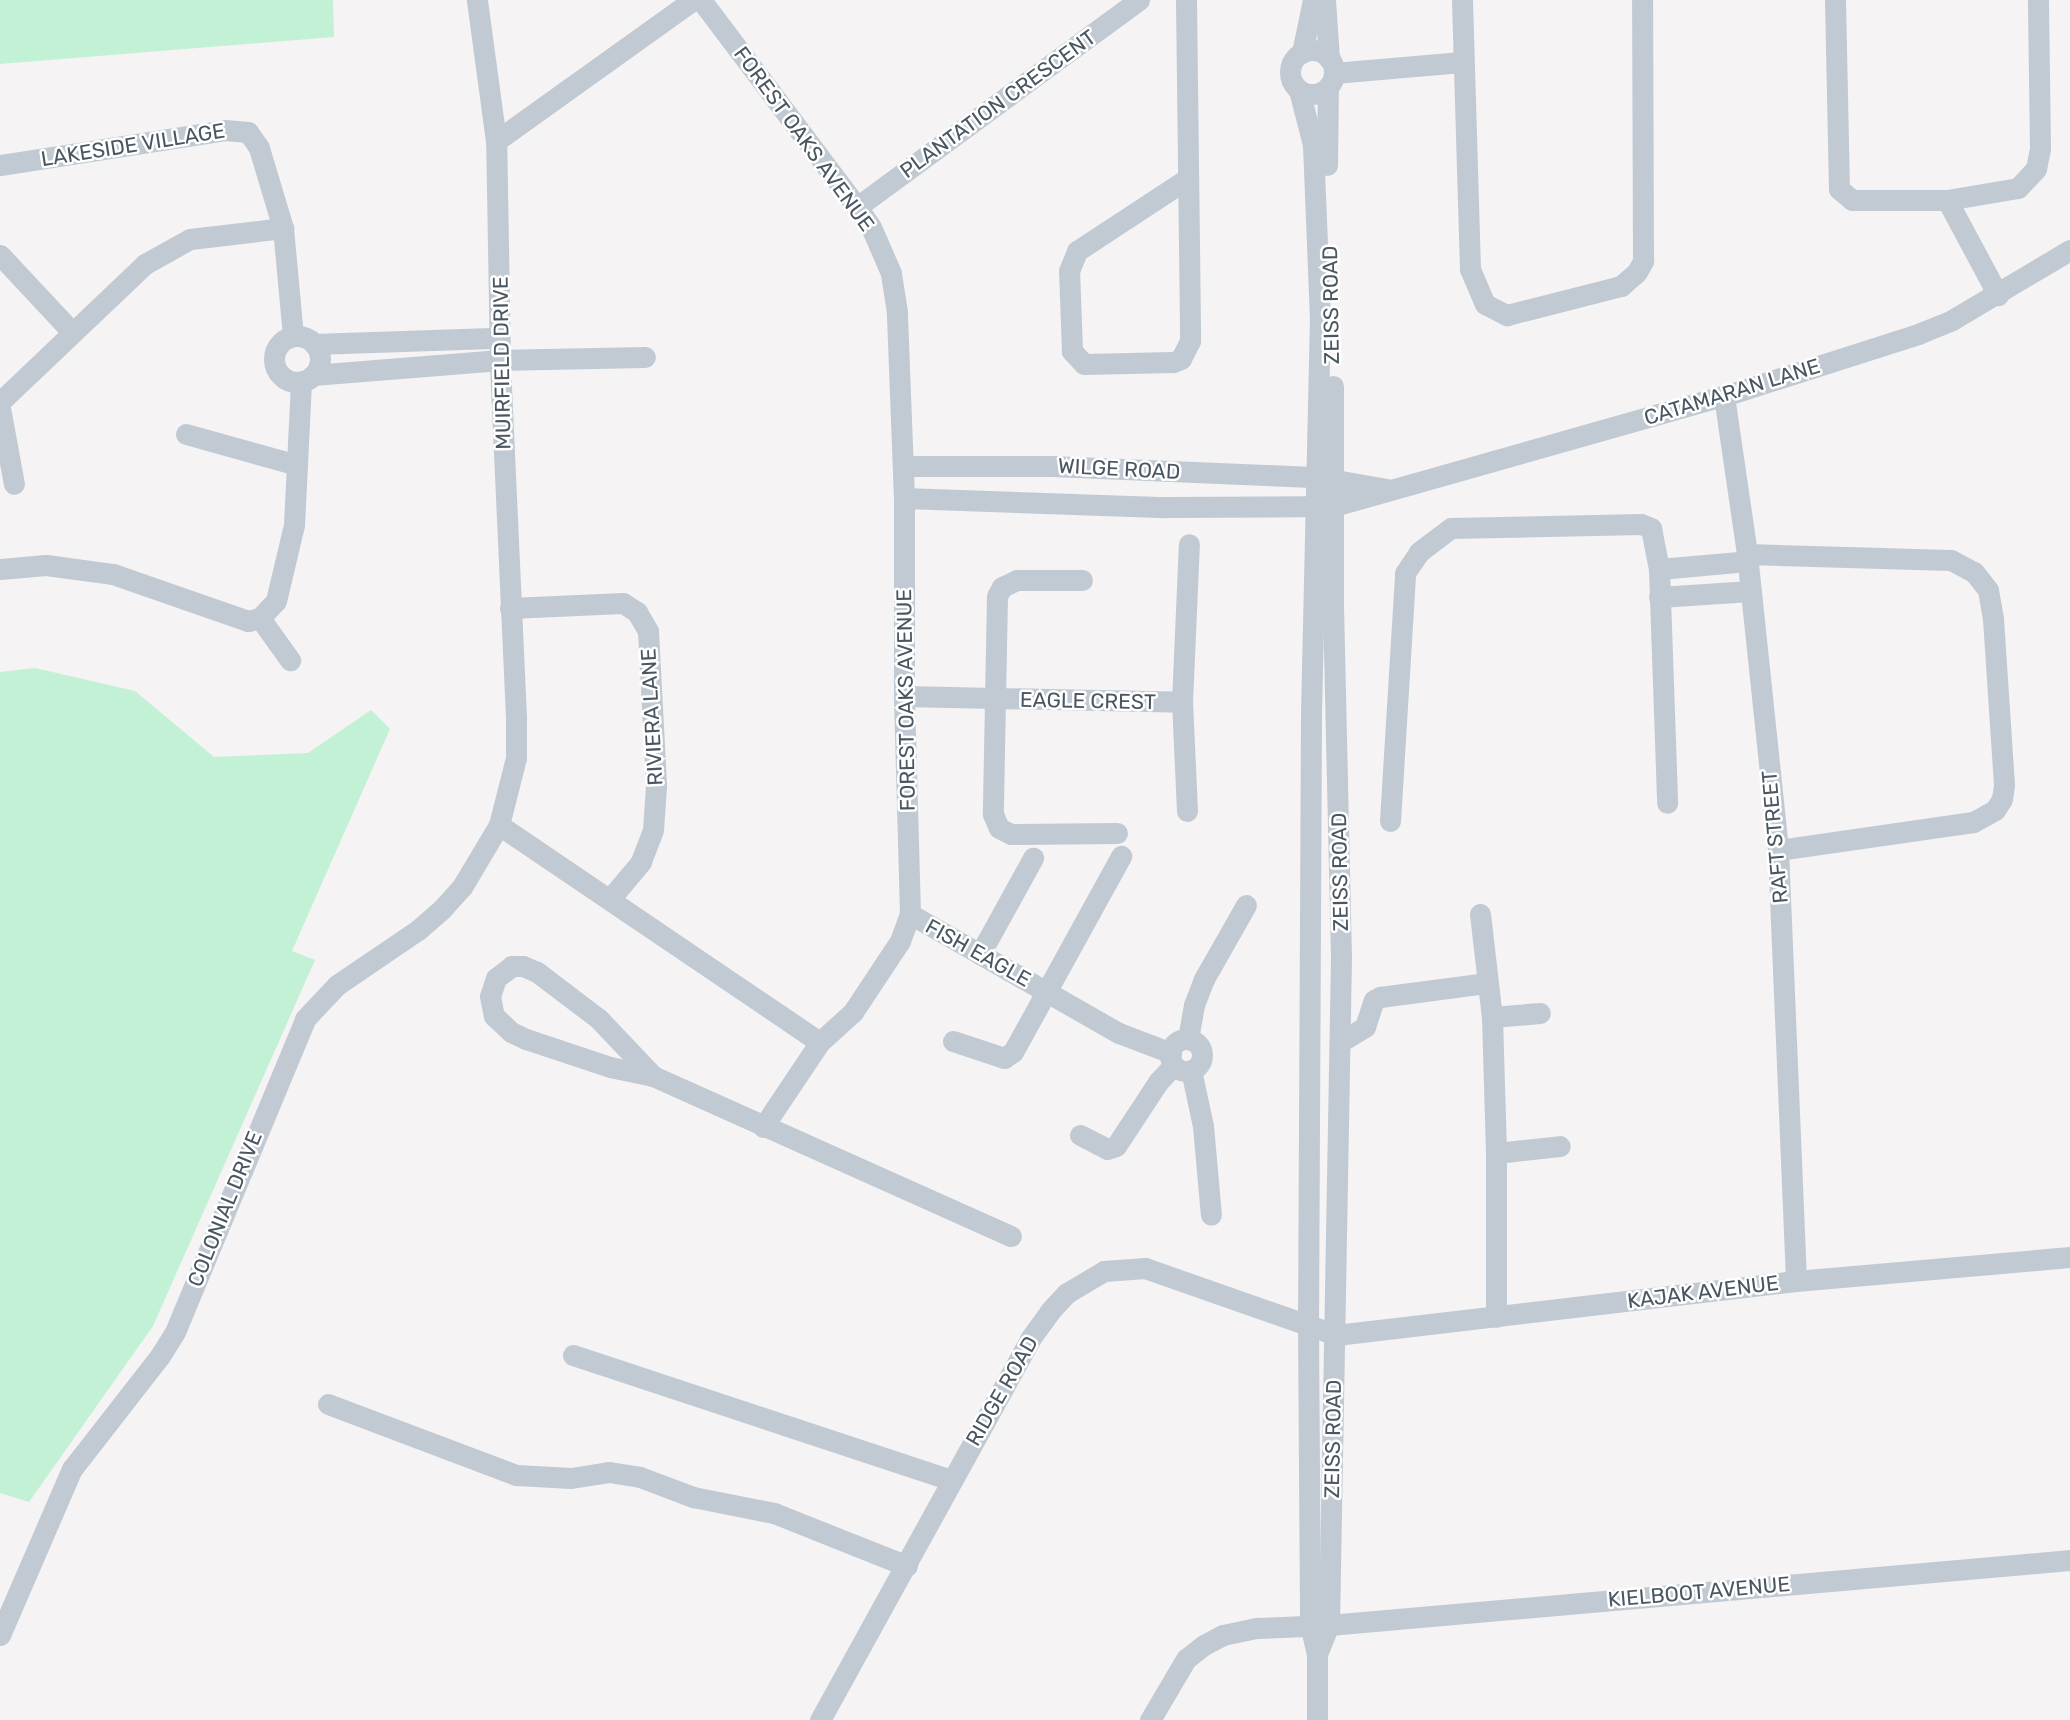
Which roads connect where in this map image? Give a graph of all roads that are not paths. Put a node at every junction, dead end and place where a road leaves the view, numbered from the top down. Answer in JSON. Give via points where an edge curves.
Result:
{"nodes":[{"id":1,"x":477,"y":0,"type":"edge"},
{"id":2,"x":693,"y":0,"type":"edge"},
{"id":3,"x":701,"y":0,"type":"edge"},
{"id":4,"x":1139,"y":0,"type":"edge"},
{"id":5,"x":1186,"y":0,"type":"edge"},
{"id":6,"x":1313,"y":0,"type":"edge"},
{"id":7,"x":1325,"y":0,"type":"edge"},
{"id":8,"x":1462,"y":0,"type":"edge"},
{"id":9,"x":1642,"y":0,"type":"edge"},
{"id":10,"x":1835,"y":0,"type":"edge"},
{"id":11,"x":2038,"y":0,"type":"edge"},
{"id":12,"x":1302,"y":53,"type":"junction"},
{"id":13,"x":1462,"y":62,"type":"junction"},
{"id":14,"x":1330,"y":73,"type":"junction"},
{"id":15,"x":1299,"y":90,"type":"junction"},
{"id":16,"x":496,"y":141,"type":"junction"},
{"id":17,"x":0,"y":165,"type":"edge"},
{"id":18,"x":1188,"y":178,"type":"junction"},
{"id":19,"x":1947,"y":200,"type":"junction"},
{"id":20,"x":857,"y":208,"type":"junction"},
{"id":21,"x":283,"y":228,"type":"junction"},
{"id":22,"x":0,"y":255,"type":"edge"},
{"id":23,"x":2065,"y":255,"type":"edge"},
{"id":24,"x":1998,"y":295,"type":"junction"},
{"id":25,"x":72,"y":332,"type":"junction"},
{"id":26,"x":293,"y":336,"type":"junction"},
{"id":27,"x":499,"y":338,"type":"junction"},
{"id":28,"x":314,"y":344,"type":"junction"},
{"id":29,"x":645,"y":357,"type":"dead end"},
{"id":30,"x":500,"y":360,"type":"junction"},
{"id":31,"x":307,"y":378,"type":"junction"},
{"id":32,"x":1724,"y":396,"type":"junction"},
{"id":33,"x":0,"y":402,"type":"edge"},
{"id":34,"x":0,"y":408,"type":"edge"},
{"id":35,"x":186,"y":434,"type":"dead end"},
{"id":36,"x":297,"y":465,"type":"junction"},
{"id":37,"x":903,"y":466,"type":"junction"},
{"id":38,"x":1052,"y":466,"type":"junction"},
{"id":39,"x":1326,"y":478,"type":"junction"},
{"id":40,"x":14,"y":484,"type":"dead end"},
{"id":41,"x":1393,"y":490,"type":"junction"},
{"id":42,"x":904,"y":498,"type":"junction"},
{"id":43,"x":1053,"y":503,"type":"junction"},
{"id":44,"x":1326,"y":507,"type":"junction"},
{"id":45,"x":1189,"y":544,"type":"dead end"},
{"id":46,"x":1747,"y":557,"type":"junction"},
{"id":47,"x":0,"y":569,"type":"edge"},
{"id":48,"x":1659,"y":569,"type":"junction"},
{"id":49,"x":1082,"y":580,"type":"dead end"},
{"id":50,"x":1751,"y":591,"type":"junction"},
{"id":51,"x":1659,"y":597,"type":"junction"},
{"id":52,"x":510,"y":608,"type":"junction"},
{"id":53,"x":260,"y":618,"type":"junction"},
{"id":54,"x":290,"y":660,"type":"dead end"},
{"id":55,"x":904,"y":696,"type":"junction"},
{"id":56,"x":995,"y":699,"type":"junction"},
{"id":57,"x":1182,"y":702,"type":"junction"},
{"id":58,"x":1667,"y":803,"type":"dead end"},
{"id":59,"x":1187,"y":811,"type":"dead end"},
{"id":60,"x":1390,"y":821,"type":"dead end"},
{"id":61,"x":499,"y":825,"type":"junction"},
{"id":62,"x":1116,"y":833,"type":"dead end"},
{"id":63,"x":1778,"y":850,"type":"junction"},
{"id":64,"x":1121,"y":856,"type":"dead end"},
{"id":65,"x":1033,"y":858,"type":"dead end"},
{"id":66,"x":610,"y":899,"type":"junction"},
{"id":67,"x":1246,"y":905,"type":"dead end"},
{"id":68,"x":909,"y":914,"type":"junction"},
{"id":69,"x":1480,"y":914,"type":"dead end"},
{"id":70,"x":980,"y":954,"type":"junction"},
{"id":71,"x":1487,"y":983,"type":"junction"},
{"id":72,"x":1046,"y":991,"type":"junction"},
{"id":73,"x":1540,"y":1013,"type":"dead end"},
{"id":74,"x":1492,"y":1017,"type":"junction"},
{"id":75,"x":1188,"y":1039,"type":"junction"},
{"id":76,"x":953,"y":1041,"type":"dead end"},
{"id":77,"x":820,"y":1042,"type":"junction"},
{"id":78,"x":1340,"y":1042,"type":"junction"},
{"id":79,"x":1178,"y":1063,"type":"junction"},
{"id":80,"x":653,"y":1076,"type":"junction"},
{"id":81,"x":763,"y":1127,"type":"junction"},
{"id":82,"x":1080,"y":1135,"type":"dead end"},
{"id":83,"x":1560,"y":1146,"type":"dead end"},
{"id":84,"x":1496,"y":1153,"type":"junction"},
{"id":85,"x":1211,"y":1215,"type":"dead end"},
{"id":86,"x":1011,"y":1236,"type":"dead end"},
{"id":87,"x":2070,"y":1257,"type":"edge"},
{"id":88,"x":1797,"y":1281,"type":"junction"},
{"id":89,"x":1496,"y":1317,"type":"junction"},
{"id":90,"x":1308,"y":1327,"type":"junction"},
{"id":91,"x":1336,"y":1335,"type":"junction"},
{"id":92,"x":573,"y":1355,"type":"dead end"},
{"id":93,"x":328,"y":1405,"type":"dead end"},
{"id":94,"x":952,"y":1480,"type":"junction"},
{"id":95,"x":2070,"y":1560,"type":"edge"},
{"id":96,"x":906,"y":1566,"type":"junction"},
{"id":97,"x":1319,"y":1625,"type":"junction"},
{"id":98,"x":0,"y":1635,"type":"edge"},
{"id":99,"x":820,"y":1720,"type":"edge"},
{"id":100,"x":1150,"y":1720,"type":"edge"},
{"id":101,"x":1317,"y":1720,"type":"edge"}],
"edges":[{"from":1,"to":16,"type":"street","name":"MUIRFIELD DRIVE"},
{"from":2,"to":16,"type":"street"},
{"from":3,"to":20,"type":"street","name":"FOREST OAKS AVENUE"},
{"from":4,"to":20,"type":"street","name":"PLANTATION CRESCENT"},
{"from":5,"to":18,"type":"street"},
{"from":6,"to":12,"type":"street"},
{"from":7,"to":14,"type":"street","name":"ZEISS ROAD"},
{"from":8,"to":13,"type":"street"},
{"from":9,"to":13,"type":"street","via":[[1644,249],[1637,272],[1621,286],[1507,316],[1485,304],[1470,269]]},
{"from":10,"to":19,"type":"street","via":[[1839,189],[1852,200]]},
{"from":11,"to":19,"type":"street","via":[[2040,148],[2036,169],[2018,188]]},
{"from":12,"to":14,"type":"street","via":[[1317,51]]},
{"from":12,"to":15,"type":"street","via":[[1290,71]]},
{"from":13,"to":14,"type":"street"},
{"from":14,"to":15,"type":"street","via":[[1314,94]]},
{"from":14,"to":39,"type":"street","name":"ZEISS ROAD"},
{"from":15,"to":39,"type":"street","name":"ZEISS ROAD","via":[[1313,145],[1318,207]]},
{"from":16,"to":27,"type":"street","name":"MUIRFIELD DRIVE"},
{"from":17,"to":21,"type":"street","name":"LAKESIDE VILLAGE","via":[[240,130],[255,139],[259,148]]},
{"from":18,"to":18,"type":"street","via":[[1190,341],[1186,351],[1173,362],[1084,364],[1072,351],[1069,271],[1077,251]]},
{"from":19,"to":24,"type":"street"},
{"from":20,"to":37,"type":"street","name":"FOREST OAKS AVENUE","via":[[883,252],[895,291]]},
{"from":21,"to":25,"type":"street","via":[[201,236],[180,243],[130,276]]},
{"from":21,"to":26,"type":"street","name":"LAKESIDE VILLAGE"},
{"from":22,"to":25,"type":"street"},
{"from":23,"to":24,"type":"street","name":"CATAMARAN LANE"},
{"from":24,"to":32,"type":"street","name":"CATAMARAN LANE","via":[[1918,334]]},
{"from":25,"to":33,"type":"street"},
{"from":26,"to":28,"type":"street"},
{"from":26,"to":31,"type":"street","via":[[279,344],[275,366],[285,378]]},
{"from":27,"to":28,"type":"street"},
{"from":27,"to":30,"type":"street","name":"MUIRFIELD DRIVE"},
{"from":28,"to":31,"type":"street","via":[[320,360]]},
{"from":29,"to":30,"type":"street"},
{"from":30,"to":31,"type":"street"},
{"from":30,"to":52,"type":"street","name":"MUIRFIELD DRIVE"},
{"from":31,"to":36,"type":"street"},
{"from":32,"to":41,"type":"street","name":"CATAMARAN LANE"},
{"from":32,"to":46,"type":"street","name":"RAFT STREET"},
{"from":34,"to":40,"type":"street"},
{"from":35,"to":36,"type":"street"},
{"from":36,"to":53,"type":"street","via":[[294,524],[276,601]]},
{"from":37,"to":38,"type":"street","name":"WILGE ROAD"},
{"from":37,"to":42,"type":"street","name":"FOREST OAKS AVENUE"},
{"from":38,"to":39,"type":"street","name":"WILGE ROAD"},
{"from":38,"to":43,"type":"street"},
{"from":39,"to":41,"type":"street","name":"CATAMARAN LANE"},
{"from":39,"to":44,"type":"street","name":"ZEISS ROAD"},
{"from":41,"to":44,"type":"street","name":"CATAMARAN LANE"},
{"from":42,"to":43,"type":"street","name":"WILGE ROAD"},
{"from":42,"to":55,"type":"street","name":"FOREST OAKS AVENUE"},
{"from":43,"to":44,"type":"street","name":"WILGE ROAD"},
{"from":44,"to":78,"type":"street","name":"ZEISS ROAD","via":[[1339,802]]},
{"from":44,"to":90,"type":"street","name":"ZEISS ROAD","via":[[1311,715]]},
{"from":45,"to":57,"type":"street","name":"EAGLE CREST"},
{"from":46,"to":48,"type":"street"},
{"from":46,"to":50,"type":"street","name":"RAFT STREET"},
{"from":46,"to":63,"type":"street","via":[[1951,560],[1974,572],[1988,590],[1993,619],[2004,785],[1995,810],[1973,822]]},
{"from":47,"to":53,"type":"street","via":[[46,565],[113,574],[248,621]]},
{"from":48,"to":51,"type":"street"},
{"from":48,"to":60,"type":"street","via":[[1651,528],[1642,524],[1451,528],[1419,552],[1405,573]]},
{"from":49,"to":56,"type":"street","name":"EAGLE CREST","via":[[1017,580],[1002,587],[997,596]]},
{"from":50,"to":51,"type":"street"},
{"from":50,"to":63,"type":"street","name":"RAFT STREET"},
{"from":51,"to":58,"type":"street"},
{"from":52,"to":61,"type":"street","name":"MUIRFIELD DRIVE","via":[[516,758]]},
{"from":52,"to":66,"type":"street","name":"RIVIERA LANE","via":[[623,603],[638,612],[648,631],[656,786],[653,830],[641,862]]},
{"from":53,"to":54,"type":"street"},
{"from":55,"to":56,"type":"street","name":"EAGLE CREST"},
{"from":55,"to":68,"type":"street","name":"FOREST OAKS AVENUE"},
{"from":56,"to":57,"type":"street","name":"EAGLE CREST"},
{"from":56,"to":62,"type":"street","name":"EAGLE CREST","via":[[993,814],[999,828],[1011,834]]},
{"from":57,"to":59,"type":"street","name":"EAGLE CREST"},
{"from":61,"to":66,"type":"street"},
{"from":61,"to":98,"type":"street","name":"COLONIAL DRIVE","via":[[463,887],[442,909],[337,985],[305,1019],[175,1332],[72,1469]]},
{"from":63,"to":88,"type":"street","name":"RAFT STREET"},
{"from":64,"to":72,"type":"street","name":"FISH EAGLE"},
{"from":65,"to":70,"type":"street"},
{"from":66,"to":77,"type":"street"},
{"from":67,"to":75,"type":"street","via":[[1204,979]]},
{"from":68,"to":70,"type":"street","name":"FISH EAGLE"},
{"from":68,"to":77,"type":"street","name":"FOREST OAKS AVENUE","via":[[900,941],[853,1012]]},
{"from":69,"to":71,"type":"street"},
{"from":70,"to":72,"type":"street","name":"FISH EAGLE"},
{"from":71,"to":74,"type":"street"},
{"from":71,"to":78,"type":"street","via":[[1380,997],[1374,1000],[1365,1027]]},
{"from":72,"to":76,"type":"street","name":"FISH EAGLE","via":[[1013,1052],[1004,1058]]},
{"from":72,"to":79,"type":"street","name":"FISH EAGLE"},
{"from":73,"to":74,"type":"street"},
{"from":74,"to":84,"type":"street"},
{"from":75,"to":79,"type":"street","via":[[1176,1042]]},
{"from":75,"to":79,"type":"street","via":[[1199,1045],[1202,1056]]},
{"from":77,"to":81,"type":"street","name":"FOREST OAKS AVENUE"},
{"from":78,"to":91,"type":"street","name":"ZEISS ROAD"},
{"from":79,"to":82,"type":"street","via":[[1158,1082],[1116,1146],[1107,1149]]},
{"from":79,"to":85,"type":"street","via":[[1203,1126]]},
{"from":80,"to":80,"type":"street","via":[[599,1019],[537,972],[512,966],[496,978],[491,1009],[510,1032]]},
{"from":80,"to":81,"type":"street"},
{"from":81,"to":86,"type":"street"},
{"from":83,"to":84,"type":"street"},
{"from":84,"to":89,"type":"street"},
{"from":87,"to":88,"type":"street","name":"KAJAK AVENUE"},
{"from":88,"to":89,"type":"street","name":"KAJAK AVENUE"},
{"from":89,"to":91,"type":"street","name":"KAJAK AVENUE"},
{"from":90,"to":91,"type":"street","name":"RIDGE ROAD"},
{"from":90,"to":94,"type":"street","name":"RIDGE ROAD","via":[[1145,1268],[1104,1271],[1067,1293],[1050,1311],[996,1396]]},
{"from":90,"to":97,"type":"street","name":"ZEISS ROAD"},
{"from":91,"to":97,"type":"street","name":"ZEISS ROAD"},
{"from":92,"to":94,"type":"street"},
{"from":93,"to":96,"type":"street","via":[[516,1475],[571,1478],[609,1472],[640,1477],[686,1495],[774,1513]]},
{"from":94,"to":96,"type":"street","name":"RIDGE ROAD"},
{"from":95,"to":97,"type":"street","name":"KIELBOOT AVENUE"},
{"from":96,"to":99,"type":"street","name":"RIDGE ROAD"},
{"from":97,"to":100,"type":"street","name":"KIELBOOT AVENUE","via":[[1257,1628],[1223,1635],[1204,1645],[1186,1660]]},
{"from":97,"to":101,"type":"street","name":"ZEISS ROAD"}]}
